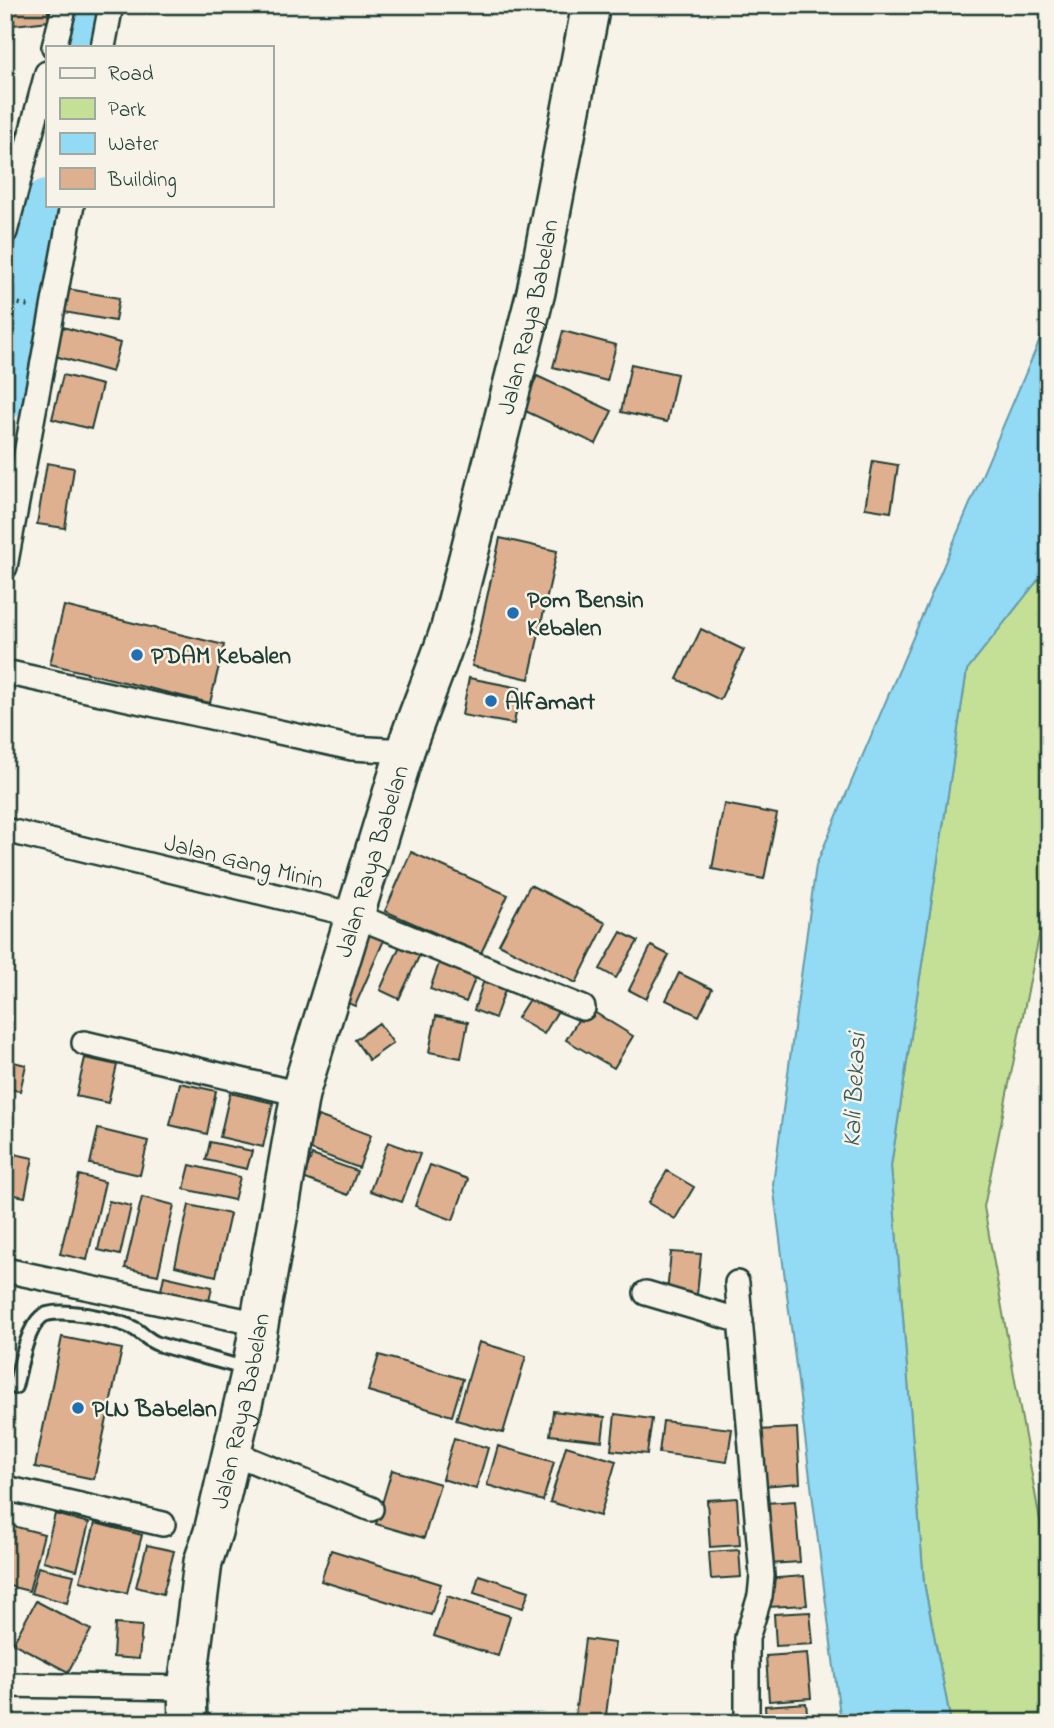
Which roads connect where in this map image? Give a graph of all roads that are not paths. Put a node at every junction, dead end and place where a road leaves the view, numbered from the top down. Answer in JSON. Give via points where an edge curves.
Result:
{"nodes":[{"id":1,"x":65,"y":5,"type":"edge"},
{"id":2,"x":111,"y":5,"type":"edge"},
{"id":3,"x":591,"y":5,"type":"edge"},
{"id":4,"x":54,"y":46,"type":"edge"},
{"id":5,"x":103,"y":46,"type":"edge"},
{"id":6,"x":46,"y":77,"type":"edge"},
{"id":7,"x":72,"y":206,"type":"edge"},
{"id":8,"x":5,"y":232,"type":"edge"},
{"id":9,"x":5,"y":567,"type":"edge"},
{"id":10,"x":5,"y":672,"type":"edge"},
{"id":11,"x":405,"y":751,"type":"junction"},
{"id":12,"x":5,"y":830,"type":"edge"},
{"id":13,"x":354,"y":915,"type":"junction"},
{"id":14,"x":583,"y":1008,"type":"dead end"},
{"id":15,"x":85,"y":1043,"type":"dead end"},
{"id":16,"x":300,"y":1094,"type":"junction"},
{"id":17,"x":5,"y":1270,"type":"edge"},
{"id":18,"x":737,"y":1283,"type":"dead end"},
{"id":19,"x":646,"y":1293,"type":"dead end"},
{"id":20,"x":741,"y":1321,"type":"junction"},
{"id":21,"x":260,"y":1324,"type":"junction"},
{"id":22,"x":251,"y":1370,"type":"junction"},
{"id":23,"x":15,"y":1387,"type":"dead end"},
{"id":24,"x":231,"y":1452,"type":"junction"},
{"id":25,"x":5,"y":1488,"type":"edge"},
{"id":26,"x":371,"y":1509,"type":"dead end"},
{"id":27,"x":163,"y":1524,"type":"dead end"},
{"id":28,"x":5,"y":1685,"type":"edge"},
{"id":29,"x":187,"y":1705,"type":"edge"},
{"id":30,"x":747,"y":1723,"type":"edge"}],
"edges":[{"from":1,"to":4,"type":"street"},
{"from":2,"to":5,"type":"street"},
{"from":3,"to":11,"type":"main road","name":"Jalan Raya Babelan","via":[[536,292],[450,628]]},
{"from":6,"to":8,"type":"street"},
{"from":7,"to":9,"type":"street"},
{"from":10,"to":11,"type":"street","via":[[352,748]]},
{"from":11,"to":13,"type":"main road","name":"Jalan Raya Babelan"},
{"from":12,"to":13,"type":"street","name":"Jalan Gang Minin"},
{"from":13,"to":14,"type":"street","name":"Jalan Gang Minin"},
{"from":13,"to":16,"type":"main road","name":"Jalan Raya Babelan"},
{"from":15,"to":16,"type":"street"},
{"from":16,"to":21,"type":"main road","name":"Jalan Raya Babelan"},
{"from":17,"to":21,"type":"street"},
{"from":18,"to":20,"type":"street"},
{"from":19,"to":20,"type":"street"},
{"from":20,"to":30,"type":"street","via":[[762,1576],[747,1639]]},
{"from":21,"to":22,"type":"main road","name":"Jalan Raya Babelan"},
{"from":22,"to":23,"type":"lane","via":[[154,1343],[116,1321],[48,1312],[39,1318],[27,1341]]},
{"from":22,"to":24,"type":"main road","name":"Jalan Raya Babelan"},
{"from":24,"to":26,"type":"street"},
{"from":24,"to":29,"type":"main road","name":"Jalan Raya Babelan","via":[[203,1562]]},
{"from":25,"to":27,"type":"street"},
{"from":28,"to":29,"type":"street"}]}
